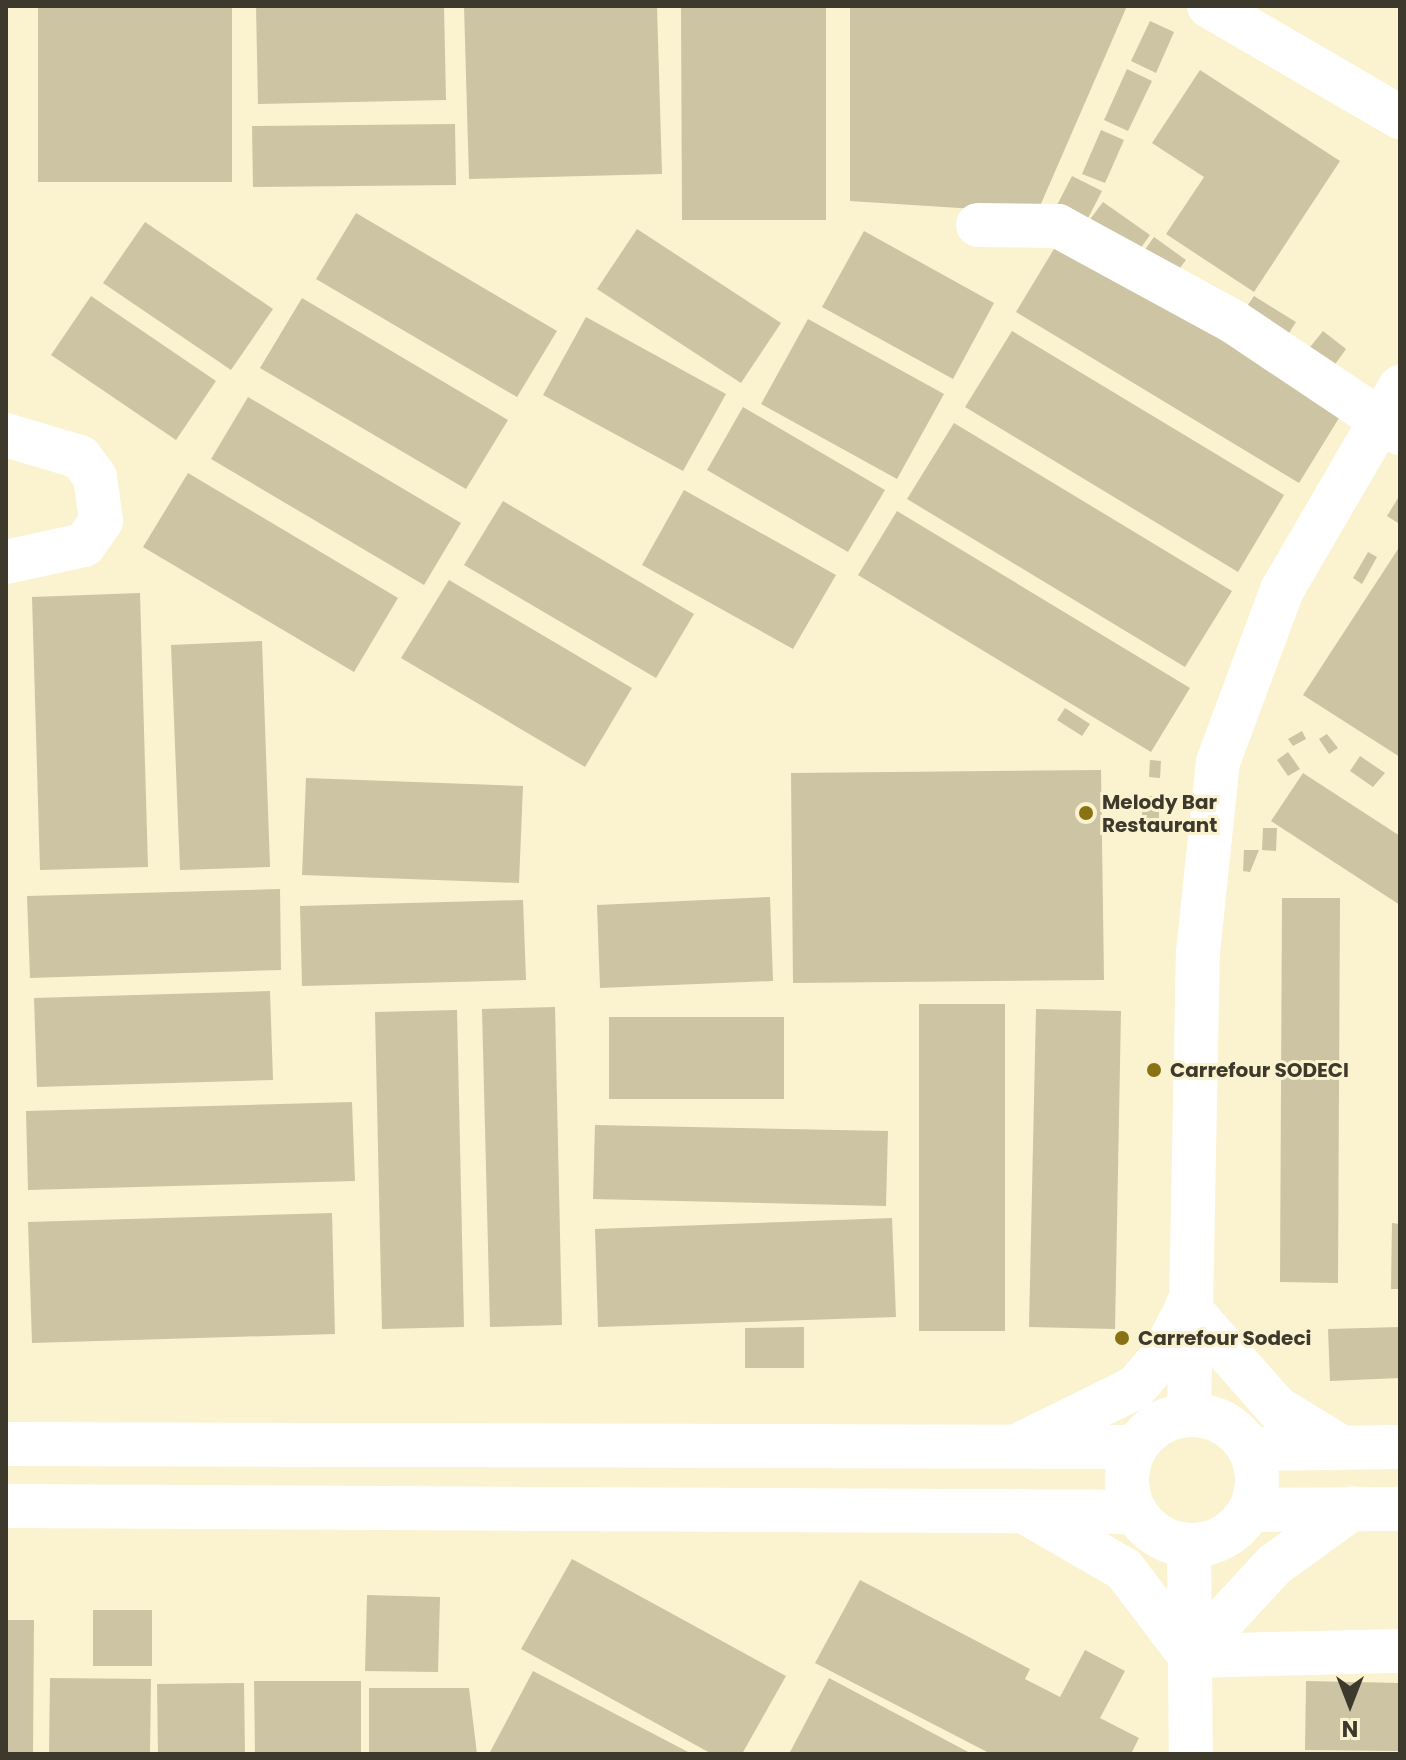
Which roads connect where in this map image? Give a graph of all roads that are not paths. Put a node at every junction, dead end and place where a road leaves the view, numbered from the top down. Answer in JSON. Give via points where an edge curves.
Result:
{"nodes":[{"id":1,"x":1209,"y":6,"type":"edge"},
{"id":2,"x":1400,"y":117,"type":"edge"},
{"id":3,"x":978,"y":225,"type":"dead end"},
{"id":4,"x":1393,"y":413,"type":"edge"},
{"id":5,"x":6,"y":435,"type":"edge"},
{"id":6,"x":6,"y":562,"type":"edge"},
{"id":7,"x":1187,"y":1306,"type":"junction"},
{"id":8,"x":1189,"y":1414,"type":"junction"},
{"id":9,"x":6,"y":1444,"type":"edge"},
{"id":10,"x":1019,"y":1445,"type":"junction"},
{"id":11,"x":1135,"y":1447,"type":"junction"},
{"id":12,"x":1341,"y":1447,"type":"junction"},
{"id":13,"x":1400,"y":1447,"type":"edge"},
{"id":14,"x":1251,"y":1449,"type":"junction"},
{"id":15,"x":6,"y":1506,"type":"edge"},
{"id":16,"x":1353,"y":1508,"type":"junction"},
{"id":17,"x":1400,"y":1509,"type":"edge"},
{"id":18,"x":1251,"y":1510,"type":"junction"},
{"id":19,"x":1023,"y":1511,"type":"junction"},
{"id":20,"x":1135,"y":1512,"type":"junction"},
{"id":21,"x":1189,"y":1545,"type":"junction"},
{"id":22,"x":1400,"y":1651,"type":"edge"},
{"id":23,"x":1190,"y":1656,"type":"junction"},
{"id":24,"x":1191,"y":1754,"type":"edge"}],
"edges":[{"from":1,"to":2,"type":"street"},
{"from":3,"to":4,"type":"street","via":[[1058,226]]},
{"from":4,"to":7,"type":"street","via":[[1282,590],[1218,762],[1198,952]]},
{"from":5,"to":6,"type":"street","via":[[80,457],[95,477],[101,521],[84,545]]},
{"from":7,"to":8,"type":"street"},
{"from":7,"to":10,"type":"street","via":[[1161,1358],[1135,1388]]},
{"from":7,"to":12,"type":"street","via":[[1277,1408]]},
{"from":8,"to":11,"type":"street","via":[[1158,1424]]},
{"from":8,"to":14,"type":"street","via":[[1213,1417]]},
{"from":9,"to":10,"type":"street"},
{"from":10,"to":11,"type":"street"},
{"from":11,"to":20,"type":"street","via":[[1127,1468]]},
{"from":12,"to":13,"type":"street"},
{"from":12,"to":14,"type":"street"},
{"from":14,"to":18,"type":"street","via":[[1258,1490]]},
{"from":15,"to":19,"type":"street"},
{"from":16,"to":17,"type":"street"},
{"from":16,"to":18,"type":"street"},
{"from":16,"to":23,"type":"street","via":[[1274,1565]]},
{"from":18,"to":21,"type":"street","via":[[1224,1536]]},
{"from":19,"to":20,"type":"street"},
{"from":19,"to":23,"type":"street","via":[[1124,1569]]},
{"from":20,"to":21,"type":"street","via":[[1158,1536]]},
{"from":21,"to":23,"type":"street"},
{"from":22,"to":23,"type":"street"},
{"from":23,"to":24,"type":"street"}]}
